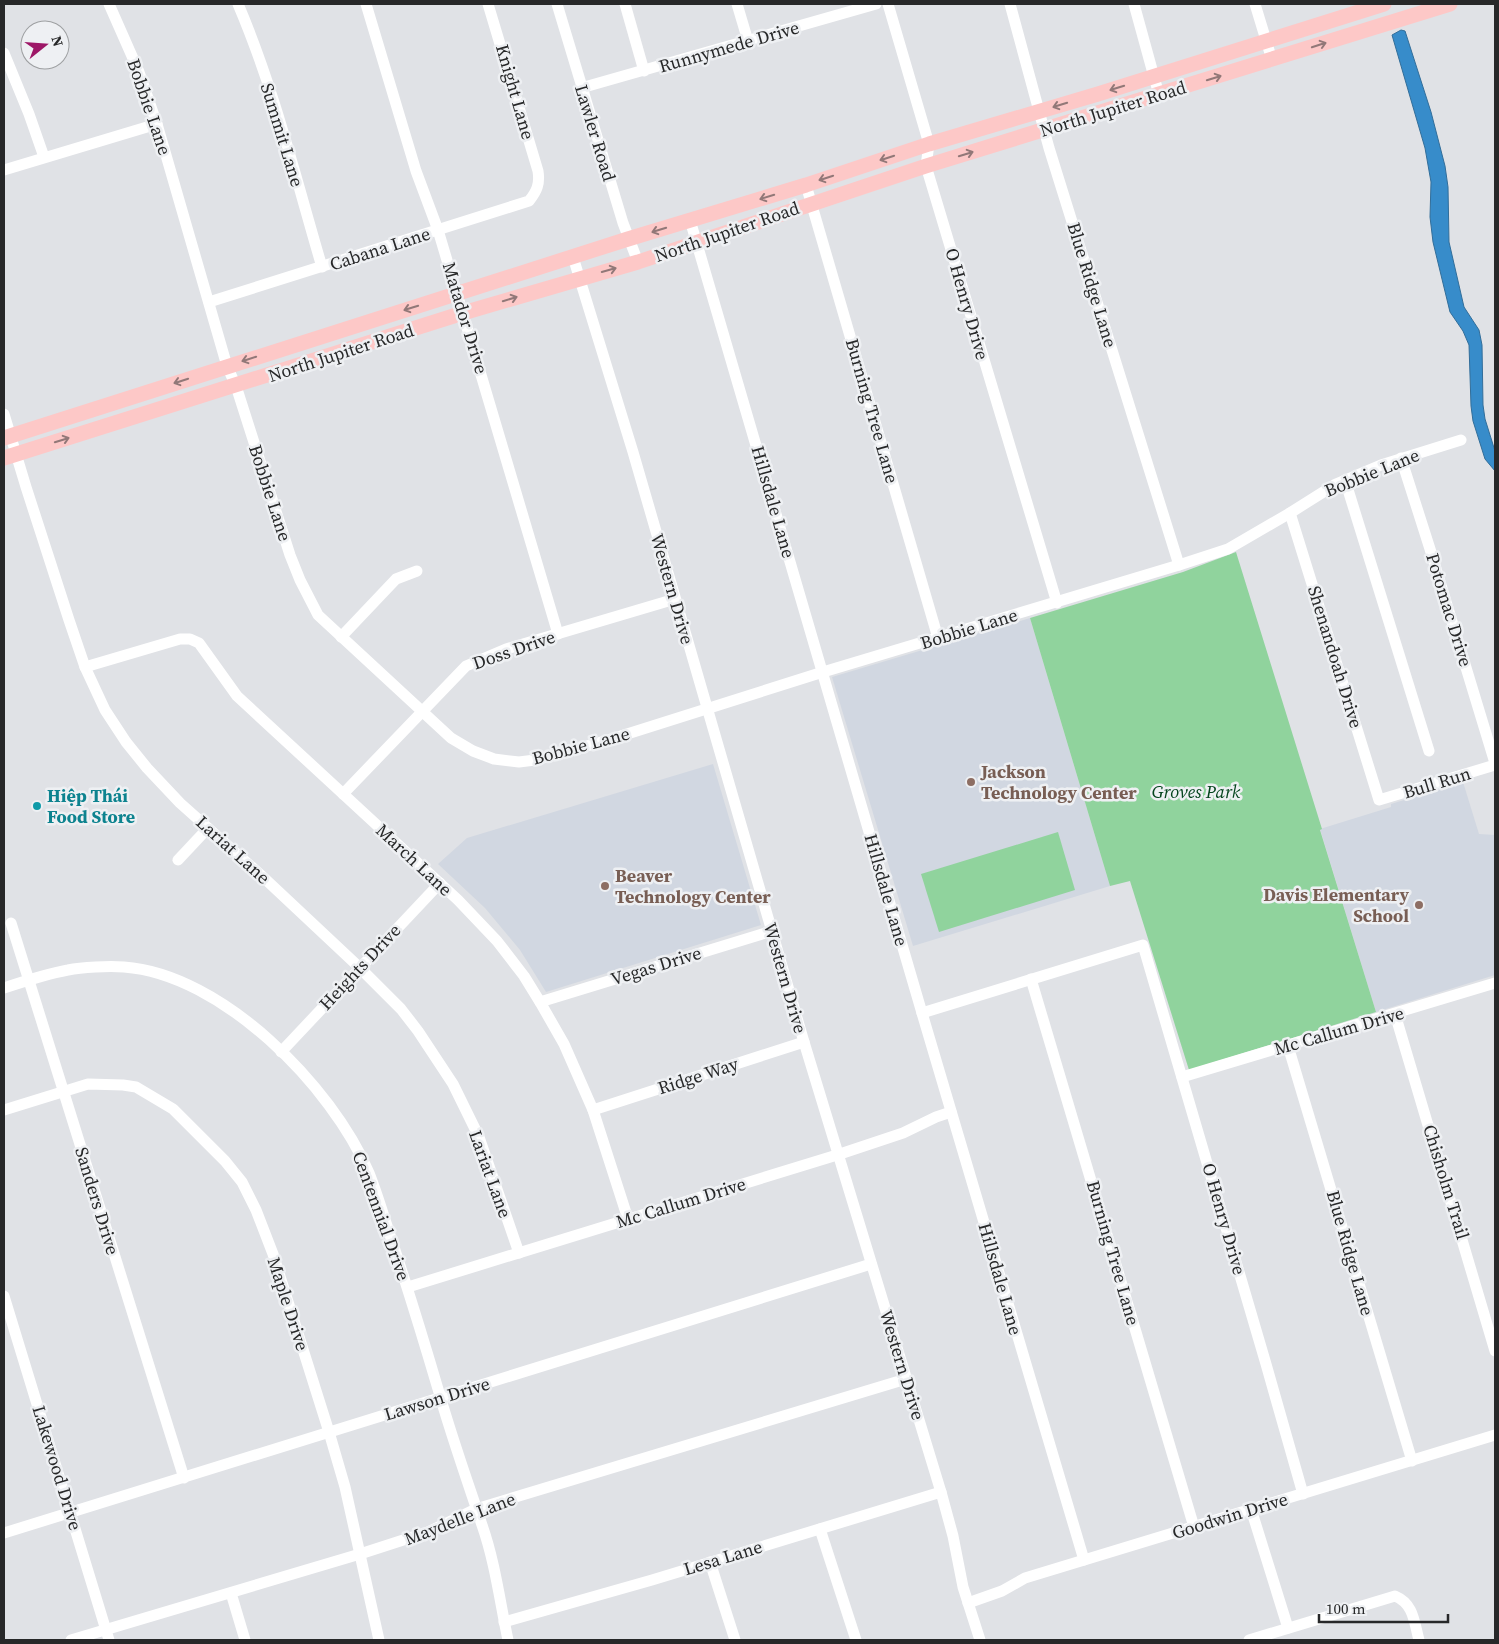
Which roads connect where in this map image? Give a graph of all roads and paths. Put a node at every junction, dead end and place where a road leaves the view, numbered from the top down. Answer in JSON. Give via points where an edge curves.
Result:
{"nodes":[{"id":1,"x":109,"y":4,"type":"edge"},
{"id":2,"x":238,"y":4,"type":"edge"},
{"id":3,"x":366,"y":4,"type":"edge"},
{"id":4,"x":488,"y":4,"type":"edge"},
{"id":5,"x":557,"y":4,"type":"edge"},
{"id":6,"x":625,"y":4,"type":"edge"},
{"id":7,"x":737,"y":4,"type":"edge"},
{"id":8,"x":876,"y":4,"type":"edge"},
{"id":9,"x":888,"y":4,"type":"edge"},
{"id":10,"x":1010,"y":4,"type":"edge"},
{"id":11,"x":1134,"y":4,"type":"edge"},
{"id":12,"x":1255,"y":4,"type":"edge"},
{"id":13,"x":1384,"y":4,"type":"edge"},
{"id":14,"x":1447,"y":4,"type":"edge"},
{"id":15,"x":851,"y":7,"type":"edge"},
{"id":16,"x":1266,"y":40,"type":"junction"},
{"id":17,"x":748,"y":41,"type":"junction"},
{"id":18,"x":4,"y":53,"type":"edge"},
{"id":19,"x":1272,"y":60,"type":"junction"},
{"id":20,"x":644,"y":71,"type":"junction"},
{"id":21,"x":1154,"y":76,"type":"junction"},
{"id":22,"x":582,"y":88,"type":"junction"},
{"id":23,"x":1160,"y":95,"type":"junction"},
{"id":24,"x":1040,"y":111,"type":"junction"},
{"id":25,"x":156,"y":124,"type":"junction"},
{"id":26,"x":1044,"y":130,"type":"junction"},
{"id":27,"x":929,"y":144,"type":"junction"},
{"id":28,"x":44,"y":157,"type":"junction"},
{"id":29,"x":926,"y":166,"type":"junction"},
{"id":30,"x":4,"y":170,"type":"edge"},
{"id":31,"x":539,"y":182,"type":"joint"},
{"id":32,"x":806,"y":185,"type":"junction"},
{"id":33,"x":811,"y":203,"type":"junction"},
{"id":34,"x":690,"y":220,"type":"junction"},
{"id":35,"x":438,"y":230,"type":"junction"},
{"id":36,"x":628,"y":239,"type":"junction"},
{"id":37,"x":697,"y":242,"type":"junction"},
{"id":38,"x":573,"y":257,"type":"junction"},
{"id":39,"x":638,"y":262,"type":"junction"},
{"id":40,"x":322,"y":267,"type":"junction"},
{"id":41,"x":579,"y":279,"type":"junction"},
{"id":42,"x":458,"y":293,"type":"junction"},
{"id":43,"x":209,"y":302,"type":"junction"},
{"id":44,"x":463,"y":314,"type":"junction"},
{"id":45,"x":227,"y":366,"type":"junction"},
{"id":46,"x":236,"y":386,"type":"junction"},
{"id":47,"x":4,"y":414,"type":"edge"},
{"id":48,"x":7,"y":437,"type":"edge"},
{"id":49,"x":1462,"y":440,"type":"dead end"},
{"id":50,"x":10,"y":456,"type":"edge"},
{"id":51,"x":1401,"y":458,"type":"junction"},
{"id":52,"x":1345,"y":480,"type":"junction"},
{"id":53,"x":1290,"y":513,"type":"junction"},
{"id":54,"x":1180,"y":566,"type":"junction"},
{"id":55,"x":418,"y":571,"type":"dead end"},
{"id":56,"x":675,"y":598,"type":"junction"},
{"id":57,"x":1057,"y":603,"type":"junction"},
{"id":58,"x":558,"y":634,"type":"junction"},
{"id":59,"x":341,"y":637,"type":"junction"},
{"id":60,"x":938,"y":638,"type":"junction"},
{"id":61,"x":85,"y":668,"type":"junction"},
{"id":62,"x":823,"y":672,"type":"junction"},
{"id":63,"x":707,"y":709,"type":"junction"},
{"id":64,"x":422,"y":710,"type":"junction"},
{"id":65,"x":1429,"y":751,"type":"dead end"},
{"id":66,"x":1495,"y":764,"type":"edge"},
{"id":67,"x":342,"y":794,"type":"junction"},
{"id":68,"x":1379,"y":800,"type":"joint"},
{"id":69,"x":208,"y":828,"type":"junction"},
{"id":70,"x":178,"y":860,"type":"dead end"},
{"id":71,"x":440,"y":883,"type":"junction"},
{"id":72,"x":11,"y":923,"type":"dead end"},
{"id":73,"x":772,"y":931,"type":"junction"},
{"id":74,"x":360,"y":968,"type":"junction"},
{"id":75,"x":1031,"y":979,"type":"junction"},
{"id":76,"x":29,"y":980,"type":"junction"},
{"id":77,"x":1495,"y":984,"type":"edge"},
{"id":78,"x":4,"y":988,"type":"edge"},
{"id":79,"x":540,"y":1002,"type":"junction"},
{"id":80,"x":922,"y":1013,"type":"junction"},
{"id":81,"x":1396,"y":1014,"type":"junction"},
{"id":82,"x":804,"y":1042,"type":"junction"},
{"id":83,"x":1288,"y":1046,"type":"junction"},
{"id":84,"x":281,"y":1052,"type":"junction"},
{"id":85,"x":1182,"y":1077,"type":"junction"},
{"id":86,"x":62,"y":1091,"type":"junction"},
{"id":87,"x":4,"y":1110,"type":"edge"},
{"id":88,"x":593,"y":1110,"type":"junction"},
{"id":89,"x":951,"y":1112,"type":"junction"},
{"id":90,"x":837,"y":1155,"type":"junction"},
{"id":91,"x":628,"y":1218,"type":"junction"},
{"id":92,"x":519,"y":1253,"type":"junction"},
{"id":93,"x":871,"y":1264,"type":"junction"},
{"id":94,"x":408,"y":1287,"type":"junction"},
{"id":95,"x":4,"y":1296,"type":"edge"},
{"id":96,"x":1495,"y":1351,"type":"edge"},
{"id":97,"x":906,"y":1379,"type":"junction"},
{"id":98,"x":440,"y":1398,"type":"junction"},
{"id":99,"x":329,"y":1432,"type":"junction"},
{"id":100,"x":1495,"y":1435,"type":"edge"},
{"id":101,"x":1412,"y":1461,"type":"junction"},
{"id":102,"x":184,"y":1478,"type":"junction"},
{"id":103,"x":941,"y":1492,"type":"junction"},
{"id":104,"x":1303,"y":1494,"type":"junction"},
{"id":105,"x":476,"y":1509,"type":"junction"},
{"id":106,"x":1252,"y":1509,"type":"junction"},
{"id":107,"x":70,"y":1514,"type":"junction"},
{"id":108,"x":1194,"y":1527,"type":"junction"},
{"id":109,"x":820,"y":1529,"type":"junction"},
{"id":110,"x":4,"y":1533,"type":"edge"},
{"id":111,"x":360,"y":1554,"type":"junction"},
{"id":112,"x":1084,"y":1560,"type":"junction"},
{"id":113,"x":710,"y":1562,"type":"junction"},
{"id":114,"x":231,"y":1593,"type":"junction"},
{"id":115,"x":968,"y":1603,"type":"junction"},
{"id":116,"x":504,"y":1622,"type":"junction"},
{"id":117,"x":1288,"y":1628,"type":"junction"},
{"id":118,"x":107,"y":1635,"type":"edge"},
{"id":119,"x":70,"y":1640,"type":"edge"},
{"id":120,"x":245,"y":1640,"type":"edge"},
{"id":121,"x":379,"y":1640,"type":"edge"},
{"id":122,"x":508,"y":1640,"type":"edge"},
{"id":123,"x":735,"y":1640,"type":"edge"},
{"id":124,"x":856,"y":1640,"type":"edge"},
{"id":125,"x":980,"y":1640,"type":"edge"},
{"id":126,"x":1249,"y":1640,"type":"edge"},
{"id":127,"x":1420,"y":1640,"type":"edge"}],
"edges":[{"from":1,"to":25,"type":"street","name":"Bobbie Lane","via":[[139,72]]},
{"from":2,"to":40,"type":"street","name":"Summit Lane","via":[[266,78]]},
{"from":3,"to":35,"type":"street","name":"Matador Drive","via":[[416,171]]},
{"from":4,"to":31,"type":"street","name":"Knight Lane"},
{"from":5,"to":22,"type":"street","name":"Lawler Road"},
{"from":6,"to":20,"type":"street"},
{"from":7,"to":17,"type":"street"},
{"from":8,"to":15,"type":"street","name":"Runnymede Drive"},
{"from":9,"to":27,"type":"street","name":"O Henry Drive"},
{"from":10,"to":24,"type":"street","name":"Blue Ridge Lane"},
{"from":11,"to":21,"type":"street"},
{"from":12,"to":16,"type":"street"},
{"from":13,"to":16,"type":"main road","name":"North Jupiter Road"},
{"from":19,"to":14,"type":"main road","name":"North Jupiter Road","one_way":true},
{"from":15,"to":17,"type":"street","name":"Runnymede Drive"},
{"from":16,"to":19,"type":"street"},
{"from":16,"to":21,"type":"main road","name":"North Jupiter Road"},
{"from":17,"to":20,"type":"street","name":"Runnymede Drive"},
{"from":18,"to":28,"type":"street"},
{"from":23,"to":19,"type":"main road","name":"North Jupiter Road","one_way":true},
{"from":20,"to":22,"type":"street","name":"Runnymede Drive"},
{"from":21,"to":23,"type":"street"},
{"from":21,"to":24,"type":"main road","name":"North Jupiter Road","one_way":true},
{"from":22,"to":36,"type":"street","name":"Lawler Road"},
{"from":23,"to":26,"type":"main road","name":"North Jupiter Road"},
{"from":24,"to":26,"type":"street","name":"Blue Ridge Lane"},
{"from":24,"to":27,"type":"main road","name":"North Jupiter Road"},
{"from":25,"to":28,"type":"street"},
{"from":25,"to":43,"type":"street","name":"Bobbie Lane"},
{"from":29,"to":26,"type":"main road","name":"North Jupiter Road","one_way":true},
{"from":26,"to":54,"type":"street","name":"Blue Ridge Lane"},
{"from":27,"to":29,"type":"street","name":"O Henry Drive"},
{"from":27,"to":32,"type":"main road","name":"North Jupiter Road","one_way":true},
{"from":28,"to":30,"type":"street"},
{"from":29,"to":33,"type":"main road","name":"North Jupiter Road"},
{"from":29,"to":57,"type":"street","name":"O Henry Drive"},
{"from":31,"to":35,"type":"street","name":"Cabana Lane","via":[[529,201]]},
{"from":32,"to":33,"type":"street","name":"Burning Tree Lane"},
{"from":32,"to":34,"type":"main road","name":"North Jupiter Road","one_way":true},
{"from":33,"to":37,"type":"main road","name":"North Jupiter Road"},
{"from":33,"to":60,"type":"street","name":"Burning Tree Lane"},
{"from":34,"to":36,"type":"main road","name":"North Jupiter Road","one_way":true},
{"from":34,"to":37,"type":"street","name":"Hillsdale Lane"},
{"from":35,"to":40,"type":"street","name":"Cabana Lane"},
{"from":35,"to":42,"type":"street","name":"Matador Drive"},
{"from":36,"to":38,"type":"main road","name":"North Jupiter Road"},
{"from":36,"to":39,"type":"street","name":"Lawler Road"},
{"from":37,"to":39,"type":"main road","name":"North Jupiter Road"},
{"from":37,"to":62,"type":"street","name":"Hillsdale Lane"},
{"from":38,"to":41,"type":"street","name":"Western Drive"},
{"from":38,"to":42,"type":"main road","name":"North Jupiter Road"},
{"from":41,"to":39,"type":"main road","name":"North Jupiter Road","one_way":true},
{"from":40,"to":43,"type":"street","name":"Cabana Lane"},
{"from":44,"to":41,"type":"main road","name":"North Jupiter Road","one_way":true},
{"from":41,"to":56,"type":"street","name":"Western Drive"},
{"from":42,"to":44,"type":"street","name":"Matador Drive"},
{"from":42,"to":45,"type":"main road","name":"North Jupiter Road","one_way":true},
{"from":43,"to":45,"type":"street","name":"Bobbie Lane"},
{"from":44,"to":46,"type":"main road","name":"North Jupiter Road"},
{"from":44,"to":58,"type":"street","name":"Matador Drive"},
{"from":45,"to":46,"type":"street","name":"Bobbie Lane"},
{"from":45,"to":48,"type":"main road","name":"North Jupiter Road","one_way":true},
{"from":50,"to":46,"type":"main road","name":"North Jupiter Road","one_way":true},
{"from":46,"to":59,"type":"street","name":"Bobbie Lane","via":[[300,580],[318,615]]},
{"from":47,"to":48,"type":"street","name":"Lariat Lane"},
{"from":48,"to":50,"type":"street","name":"Lariat Lane"},
{"from":49,"to":51,"type":"street","name":"Bobbie Lane"},
{"from":50,"to":61,"type":"street","name":"Lariat Lane","via":[[39,529]]},
{"from":51,"to":52,"type":"street","name":"Bobbie Lane"},
{"from":51,"to":66,"type":"street","name":"Potomac Drive"},
{"from":52,"to":53,"type":"street","name":"Bobbie Lane"},
{"from":52,"to":65,"type":"street"},
{"from":53,"to":54,"type":"street","name":"Bobbie Lane","via":[[1228,549]]},
{"from":53,"to":68,"type":"street","name":"Shenandoah Drive"},
{"from":54,"to":57,"type":"street","name":"Bobbie Lane"},
{"from":55,"to":59,"type":"street","via":[[396,578]]},
{"from":56,"to":58,"type":"street","name":"Doss Drive"},
{"from":56,"to":63,"type":"street","name":"Western Drive"},
{"from":57,"to":60,"type":"street","name":"Bobbie Lane"},
{"from":58,"to":64,"type":"street","name":"Doss Drive","via":[[506,649],[466,666]]},
{"from":59,"to":64,"type":"street","name":"Bobbie Lane"},
{"from":60,"to":62,"type":"street","name":"Bobbie Lane"},
{"from":61,"to":67,"type":"street","name":"March Lane","via":[[180,639],[199,643],[237,696]]},
{"from":61,"to":69,"type":"street","name":"Lariat Lane","via":[[105,710],[126,742],[180,803]]},
{"from":62,"to":63,"type":"street","name":"Bobbie Lane"},
{"from":62,"to":80,"type":"street","name":"Hillsdale Lane"},
{"from":63,"to":64,"type":"street","name":"Bobbie Lane","via":[[605,741],[519,762],[494,760],[473,752],[451,738]]},
{"from":63,"to":73,"type":"street","name":"Western Drive"},
{"from":64,"to":67,"type":"street","name":"Doss Drive"},
{"from":66,"to":68,"type":"street","name":"Bull Run"},
{"from":67,"to":71,"type":"street","name":"March Lane"},
{"from":69,"to":70,"type":"street"},
{"from":69,"to":74,"type":"street","name":"Lariat Lane"},
{"from":71,"to":74,"type":"street","name":"Heights Drive"},
{"from":71,"to":79,"type":"street","name":"March Lane","via":[[497,941]]},
{"from":72,"to":76,"type":"street","name":"Sanders Drive"},
{"from":73,"to":79,"type":"street","name":"Vegas Drive"},
{"from":73,"to":82,"type":"street","name":"Western Drive"},
{"from":74,"to":84,"type":"street","name":"Heights Drive"},
{"from":74,"to":92,"type":"street","name":"Lariat Lane","via":[[401,1009],[453,1084],[479,1137]]},
{"from":75,"to":80,"type":"street"},
{"from":75,"to":85,"type":"street","name":"O Henry Drive","via":[[1143,944]]},
{"from":75,"to":108,"type":"street","name":"Burning Tree Lane"},
{"from":76,"to":78,"type":"street","name":"Centennial Drive"},
{"from":76,"to":84,"type":"street","name":"Centennial Drive","via":[[69,969],[124,967],[154,972],[208,994],[240,1016]]},
{"from":76,"to":86,"type":"street","name":"Sanders Drive"},
{"from":77,"to":81,"type":"street","name":"Mc Callum Drive"},
{"from":79,"to":88,"type":"street","name":"March Lane","via":[[564,1044]]},
{"from":80,"to":89,"type":"street","name":"Hillsdale Lane"},
{"from":81,"to":83,"type":"street","name":"Mc Callum Drive"},
{"from":81,"to":96,"type":"street","name":"Chisholm Trail"},
{"from":82,"to":88,"type":"street","name":"Ridge Way"},
{"from":82,"to":90,"type":"street","name":"Western Drive"},
{"from":83,"to":85,"type":"street","name":"Mc Callum Drive"},
{"from":83,"to":101,"type":"street","name":"Blue Ridge Lane"},
{"from":84,"to":94,"type":"street","name":"Centennial Drive","via":[[315,1086],[354,1144],[368,1172]]},
{"from":85,"to":104,"type":"street","name":"O Henry Drive"},
{"from":86,"to":87,"type":"street","name":"Maple Drive"},
{"from":86,"to":99,"type":"street","name":"Maple Drive","via":[[88,1084],[136,1087],[173,1110],[242,1182],[273,1254]]},
{"from":86,"to":102,"type":"street","name":"Sanders Drive"},
{"from":88,"to":91,"type":"street","name":"March Lane"},
{"from":89,"to":90,"type":"street","name":"Mc Callum Drive","via":[[903,1133]]},
{"from":89,"to":112,"type":"street","name":"Hillsdale Lane"},
{"from":90,"to":91,"type":"street","name":"Mc Callum Drive"},
{"from":90,"to":93,"type":"street","name":"Western Drive"},
{"from":91,"to":92,"type":"street","name":"Mc Callum Drive"},
{"from":92,"to":94,"type":"street","name":"Mc Callum Drive"},
{"from":93,"to":97,"type":"street","name":"Western Drive"},
{"from":93,"to":98,"type":"street","name":"Lawson Drive"},
{"from":94,"to":98,"type":"street","name":"Centennial Drive"},
{"from":95,"to":107,"type":"street","name":"Lakewood Drive"},
{"from":97,"to":103,"type":"street","name":"Western Drive"},
{"from":97,"to":105,"type":"street","name":"Maydelle Lane"},
{"from":98,"to":99,"type":"street","name":"Lawson Drive"},
{"from":98,"to":105,"type":"street","name":"Centennial Drive"},
{"from":99,"to":102,"type":"street","name":"Lawson Drive"},
{"from":99,"to":111,"type":"street","name":"Maple Drive"},
{"from":100,"to":101,"type":"street","name":"Goodwin Drive"},
{"from":101,"to":104,"type":"street","name":"Goodwin Drive"},
{"from":102,"to":107,"type":"street","name":"Lawson Drive"},
{"from":103,"to":109,"type":"street","name":"Lesa Lane"},
{"from":103,"to":115,"type":"street","name":"Western Drive"},
{"from":104,"to":106,"type":"street","name":"Goodwin Drive"},
{"from":105,"to":111,"type":"street","name":"Maydelle Lane","via":[[428,1532]]},
{"from":105,"to":116,"type":"street","name":"Centennial Drive","via":[[490,1554]]},
{"from":106,"to":108,"type":"street","name":"Goodwin Drive"},
{"from":106,"to":117,"type":"street"},
{"from":107,"to":110,"type":"street","name":"Lawson Drive"},
{"from":107,"to":118,"type":"street","name":"Lakewood Drive"},
{"from":108,"to":112,"type":"street","name":"Goodwin Drive"},
{"from":109,"to":113,"type":"street","name":"Lesa Lane"},
{"from":109,"to":124,"type":"street"},
{"from":111,"to":114,"type":"street","name":"Maydelle Lane"},
{"from":111,"to":121,"type":"street","name":"Maple Drive"},
{"from":112,"to":115,"type":"street","name":"Goodwin Drive","via":[[1025,1578],[1002,1591]]},
{"from":113,"to":116,"type":"street","name":"Lesa Lane"},
{"from":113,"to":123,"type":"street"},
{"from":114,"to":118,"type":"street","name":"Maydelle Lane"},
{"from":114,"to":120,"type":"street"},
{"from":115,"to":125,"type":"street","name":"Western Drive"},
{"from":116,"to":122,"type":"street","name":"Centennial Drive"},
{"from":117,"to":126,"type":"street"},
{"from":117,"to":127,"type":"street","via":[[1394,1596],[1404,1600],[1410,1608]]},
{"from":118,"to":119,"type":"street","name":"Maydelle Lane"}]}
